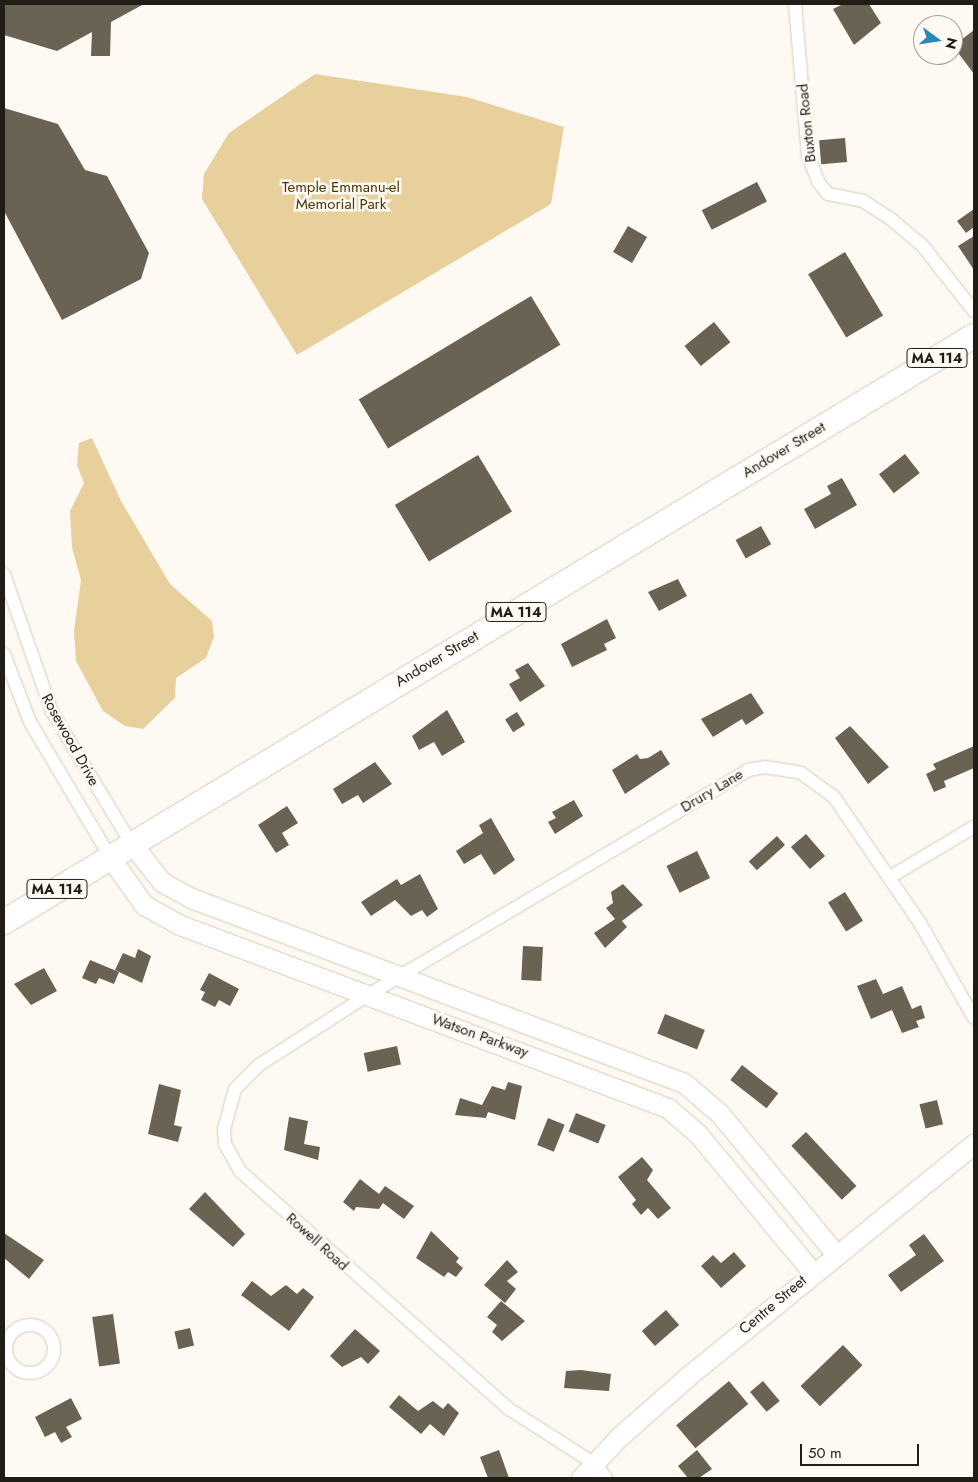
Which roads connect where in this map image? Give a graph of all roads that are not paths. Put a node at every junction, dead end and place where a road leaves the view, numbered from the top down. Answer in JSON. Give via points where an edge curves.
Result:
{"nodes":[{"id":1,"x":795,"y":4,"type":"edge"},
{"id":2,"x":974,"y":311,"type":"edge"},
{"id":3,"x":974,"y":336,"type":"edge"},
{"id":4,"x":4,"y":574,"type":"edge"},
{"id":5,"x":4,"y":654,"type":"edge"},
{"id":6,"x":974,"y":827,"type":"edge"},
{"id":7,"x":131,"y":843,"type":"junction"},
{"id":8,"x":110,"y":857,"type":"junction"},
{"id":9,"x":890,"y":878,"type":"junction"},
{"id":10,"x":4,"y":922,"type":"edge"},
{"id":11,"x":404,"y":975,"type":"junction"},
{"id":12,"x":368,"y":995,"type":"junction"},
{"id":13,"x":974,"y":1018,"type":"edge"},
{"id":14,"x":974,"y":1144,"type":"edge"},
{"id":15,"x":835,"y":1253,"type":"junction"},
{"id":16,"x":812,"y":1272,"type":"junction"},
{"id":17,"x":600,"y":1471,"type":"edge"},
{"id":18,"x":581,"y":1478,"type":"edge"}],
"edges":[{"from":1,"to":2,"type":"street","name":"Buxton Road","via":[[808,156],[819,183],[828,194],[863,201],[892,220],[922,246]]},
{"from":3,"to":7,"type":"highway","name":"Andover Street","number":"MA 114"},
{"from":4,"to":7,"type":"street","name":"Rosewood Drive","via":[[52,712]]},
{"from":5,"to":8,"type":"street","name":"Rosewood Drive","via":[[30,722]]},
{"from":6,"to":9,"type":"street"},
{"from":7,"to":8,"type":"highway","name":"Andover Street","number":"MA 114"},
{"from":7,"to":11,"type":"main road","name":"Watson Parkway","via":[[149,869],[178,892]]},
{"from":8,"to":10,"type":"highway","name":"Andover Street","number":"MA 114"},
{"from":8,"to":12,"type":"main road","name":"Watson Parkway","via":[[131,891],[164,918]]},
{"from":9,"to":11,"type":"street","name":"Drury Lane","via":[[840,805],[818,782],[784,769],[748,770]]},
{"from":9,"to":13,"type":"street","name":"Drury Lane"},
{"from":11,"to":12,"type":"street","name":"Drury Lane"},
{"from":11,"to":15,"type":"main road","name":"Watson Parkway","via":[[684,1083],[720,1114]]},
{"from":12,"to":16,"type":"main road","name":"Watson Parkway","via":[[668,1108],[698,1134]]},
{"from":12,"to":17,"type":"street","name":"Rowell Road","via":[[259,1066],[235,1089],[224,1130],[232,1158],[251,1182],[416,1330],[509,1409]]},
{"from":14,"to":15,"type":"main road","name":"Centre Street"},
{"from":15,"to":16,"type":"main road","name":"Centre Street"},
{"from":16,"to":17,"type":"main road","name":"Centre Street","via":[[620,1437]]},
{"from":17,"to":18,"type":"main road","name":"Centre Street"}]}
